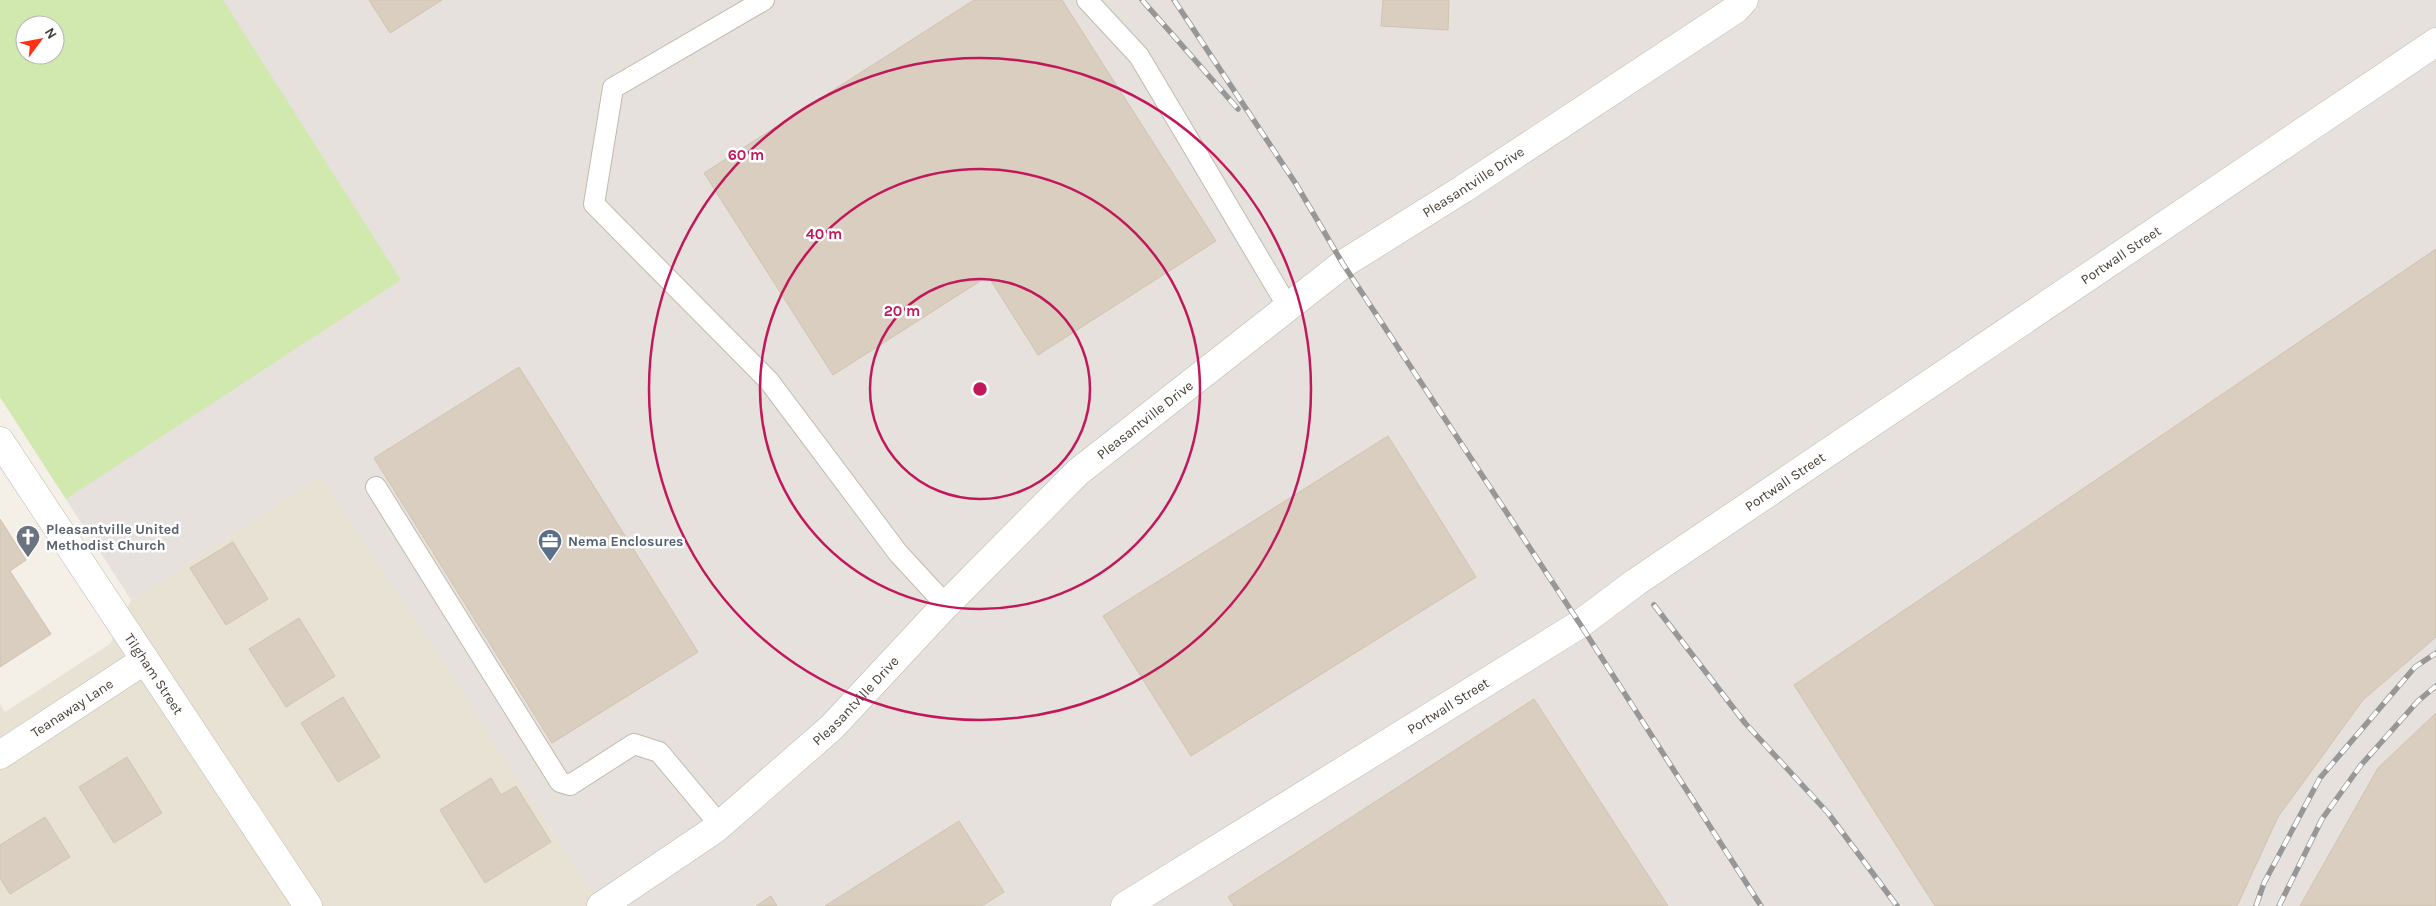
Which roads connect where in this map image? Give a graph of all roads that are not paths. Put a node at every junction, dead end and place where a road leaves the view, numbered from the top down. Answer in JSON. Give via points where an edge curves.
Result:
{"nodes":[{"id":1,"x":764,"y":0,"type":"edge"},
{"id":2,"x":1087,"y":0,"type":"edge"},
{"id":3,"x":1744,"y":0,"type":"edge"},
{"id":4,"x":2436,"y":42,"type":"edge"},
{"id":5,"x":1288,"y":307,"type":"junction"},
{"id":6,"x":0,"y":441,"type":"edge"},
{"id":7,"x":376,"y":487,"type":"dead end"},
{"id":8,"x":946,"y":605,"type":"junction"},
{"id":9,"x":145,"y":660,"type":"junction"},
{"id":10,"x":0,"y":755,"type":"edge"},
{"id":11,"x":720,"y":825,"type":"junction"},
{"id":12,"x":308,"y":906,"type":"edge"},
{"id":13,"x":601,"y":906,"type":"edge"},
{"id":14,"x":1125,"y":906,"type":"edge"}],
"edges":[{"from":1,"to":8,"type":"lane","via":[[613,88],[594,204],[769,381],[898,553]]},
{"from":2,"to":5,"type":"lane","via":[[1139,56]]},
{"from":3,"to":5,"type":"street","name":"Pleasantville Drive","via":[[1736,9],[1472,183],[1343,264]]},
{"from":4,"to":14,"type":"street","name":"Portwall Street","via":[[1636,582],[1580,624]]},
{"from":5,"to":8,"type":"street","name":"Pleasantville Drive","via":[[1078,472]]},
{"from":6,"to":9,"type":"street","name":"Tilgham Street"},
{"from":7,"to":11,"type":"lane","via":[[560,782],[570,785],[634,744],[658,752]]},
{"from":8,"to":11,"type":"street","name":"Pleasantville Drive","via":[[832,727]]},
{"from":9,"to":10,"type":"street","name":"Teanaway Lane"},
{"from":9,"to":12,"type":"street","name":"Tilgham Street"},
{"from":11,"to":13,"type":"street","name":"Pleasantville Drive"}]}
